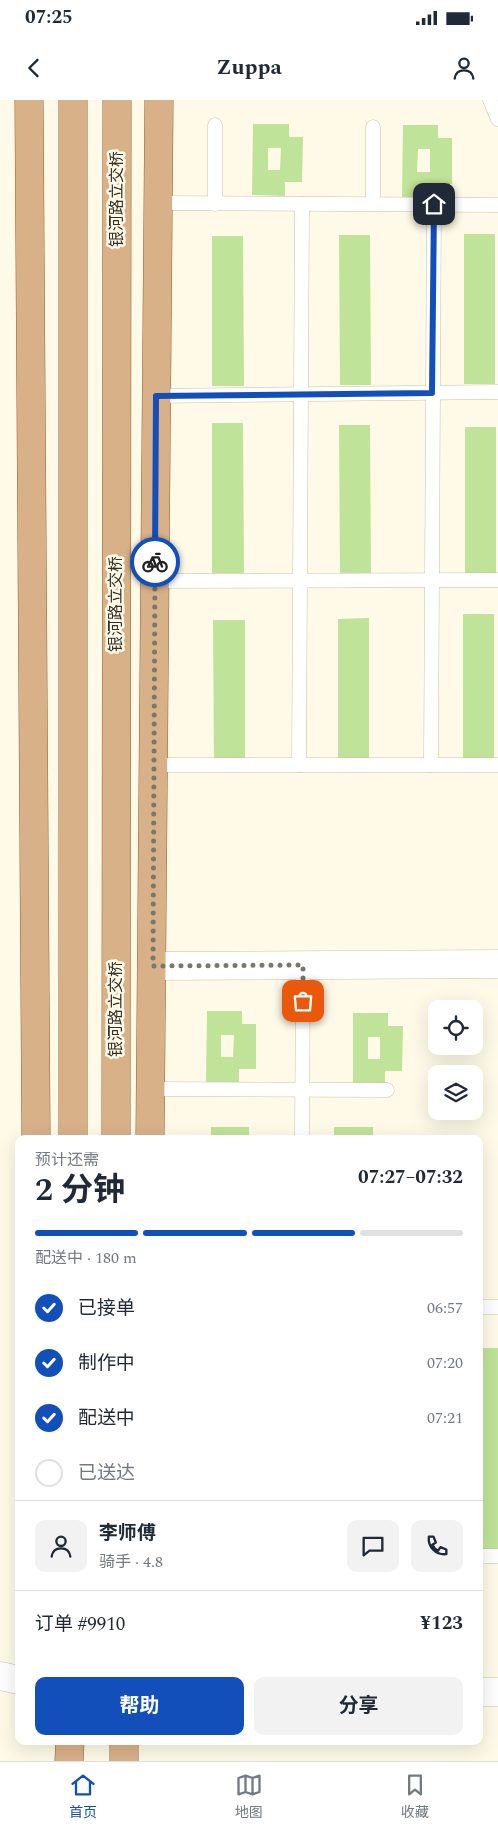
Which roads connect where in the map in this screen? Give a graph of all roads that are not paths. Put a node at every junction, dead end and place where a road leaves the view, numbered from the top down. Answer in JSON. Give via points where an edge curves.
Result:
{"nodes":[{"id":1,"x":29,"y":100,"type":"edge"},
{"id":2,"x":73,"y":100,"type":"edge"},
{"id":3,"x":117,"y":100,"type":"edge"},
{"id":4,"x":159,"y":100,"type":"edge"},
{"id":5,"x":490,"y":100,"type":"edge"},
{"id":6,"x":498,"y":119,"type":"edge"},
{"id":7,"x":216,"y":125,"type":"dead end"},
{"id":8,"x":373,"y":127,"type":"dead end"},
{"id":9,"x":158,"y":204,"type":"junction"},
{"id":10,"x":215,"y":204,"type":"junction"},
{"id":11,"x":302,"y":204,"type":"junction"},
{"id":12,"x":373,"y":204,"type":"junction"},
{"id":13,"x":434,"y":204,"type":"junction"},
{"id":14,"x":498,"y":205,"type":"edge"},
{"id":15,"x":498,"y":392,"type":"edge"},
{"id":16,"x":432,"y":393,"type":"junction"},
{"id":17,"x":301,"y":394,"type":"junction"},
{"id":18,"x":156,"y":396,"type":"junction"},
{"id":19,"x":432,"y":580,"type":"junction"},
{"id":20,"x":498,"y":580,"type":"edge"},
{"id":21,"x":155,"y":581,"type":"junction"},
{"id":22,"x":300,"y":581,"type":"junction"},
{"id":23,"x":154,"y":765,"type":"junction"},
{"id":24,"x":299,"y":765,"type":"junction"},
{"id":25,"x":431,"y":765,"type":"junction"},
{"id":26,"x":498,"y":765,"type":"edge"},
{"id":27,"x":498,"y":964,"type":"edge"},
{"id":28,"x":303,"y":965,"type":"junction"},
{"id":29,"x":153,"y":966,"type":"junction"},
{"id":30,"x":151,"y":1089,"type":"junction"},
{"id":31,"x":302,"y":1090,"type":"junction"},
{"id":32,"x":387,"y":1090,"type":"dead end"},
{"id":33,"x":36,"y":1135,"type":"edge"},
{"id":34,"x":73,"y":1135,"type":"edge"},
{"id":35,"x":116,"y":1135,"type":"edge"},
{"id":36,"x":150,"y":1135,"type":"edge"},
{"id":37,"x":302,"y":1135,"type":"edge"},
{"id":38,"x":483,"y":1307,"type":"edge"},
{"id":39,"x":498,"y":1307,"type":"edge"},
{"id":40,"x":483,"y":1556,"type":"edge"},
{"id":41,"x":498,"y":1556,"type":"edge"},
{"id":42,"x":0,"y":1676,"type":"edge"},
{"id":43,"x":15,"y":1679,"type":"edge"},
{"id":44,"x":483,"y":1692,"type":"edge"},
{"id":45,"x":498,"y":1692,"type":"edge"},
{"id":46,"x":70,"y":1745,"type":"edge"},
{"id":47,"x":124,"y":1745,"type":"edge"},
{"id":48,"x":70,"y":1761,"type":"edge"},
{"id":49,"x":124,"y":1761,"type":"edge"}],
"edges":[{"from":1,"to":33,"type":"main road"},
{"from":2,"to":34,"type":"main road"},
{"from":3,"to":35,"type":"main road","name":"银河路立交桥"},
{"from":4,"to":9,"type":"main road"},
{"from":5,"to":6,"type":"lane"},
{"from":7,"to":10,"type":"lane"},
{"from":8,"to":12,"type":"lane"},
{"from":9,"to":10,"type":"lane"},
{"from":9,"to":18,"type":"main road"},
{"from":10,"to":11,"type":"lane"},
{"from":11,"to":12,"type":"lane"},
{"from":11,"to":17,"type":"lane"},
{"from":12,"to":13,"type":"lane"},
{"from":13,"to":14,"type":"lane"},
{"from":13,"to":16,"type":"lane"},
{"from":15,"to":16,"type":"lane"},
{"from":16,"to":17,"type":"lane"},
{"from":16,"to":19,"type":"lane"},
{"from":17,"to":18,"type":"lane"},
{"from":17,"to":22,"type":"lane"},
{"from":18,"to":21,"type":"main road"},
{"from":19,"to":20,"type":"lane"},
{"from":19,"to":22,"type":"lane"},
{"from":19,"to":25,"type":"lane"},
{"from":21,"to":22,"type":"lane"},
{"from":21,"to":23,"type":"main road"},
{"from":22,"to":24,"type":"lane"},
{"from":23,"to":24,"type":"lane"},
{"from":23,"to":29,"type":"main road"},
{"from":24,"to":25,"type":"lane"},
{"from":25,"to":26,"type":"lane"},
{"from":27,"to":28,"type":"street"},
{"from":28,"to":29,"type":"street"},
{"from":28,"to":31,"type":"lane"},
{"from":29,"to":30,"type":"main road"},
{"from":30,"to":31,"type":"lane"},
{"from":30,"to":36,"type":"main road"},
{"from":31,"to":32,"type":"lane"},
{"from":31,"to":37,"type":"lane"},
{"from":38,"to":39,"type":"lane"},
{"from":40,"to":41,"type":"lane"},
{"from":42,"to":43,"type":"street"},
{"from":44,"to":45,"type":"street"},
{"from":46,"to":48,"type":"main road"},
{"from":47,"to":49,"type":"main road"}]}
